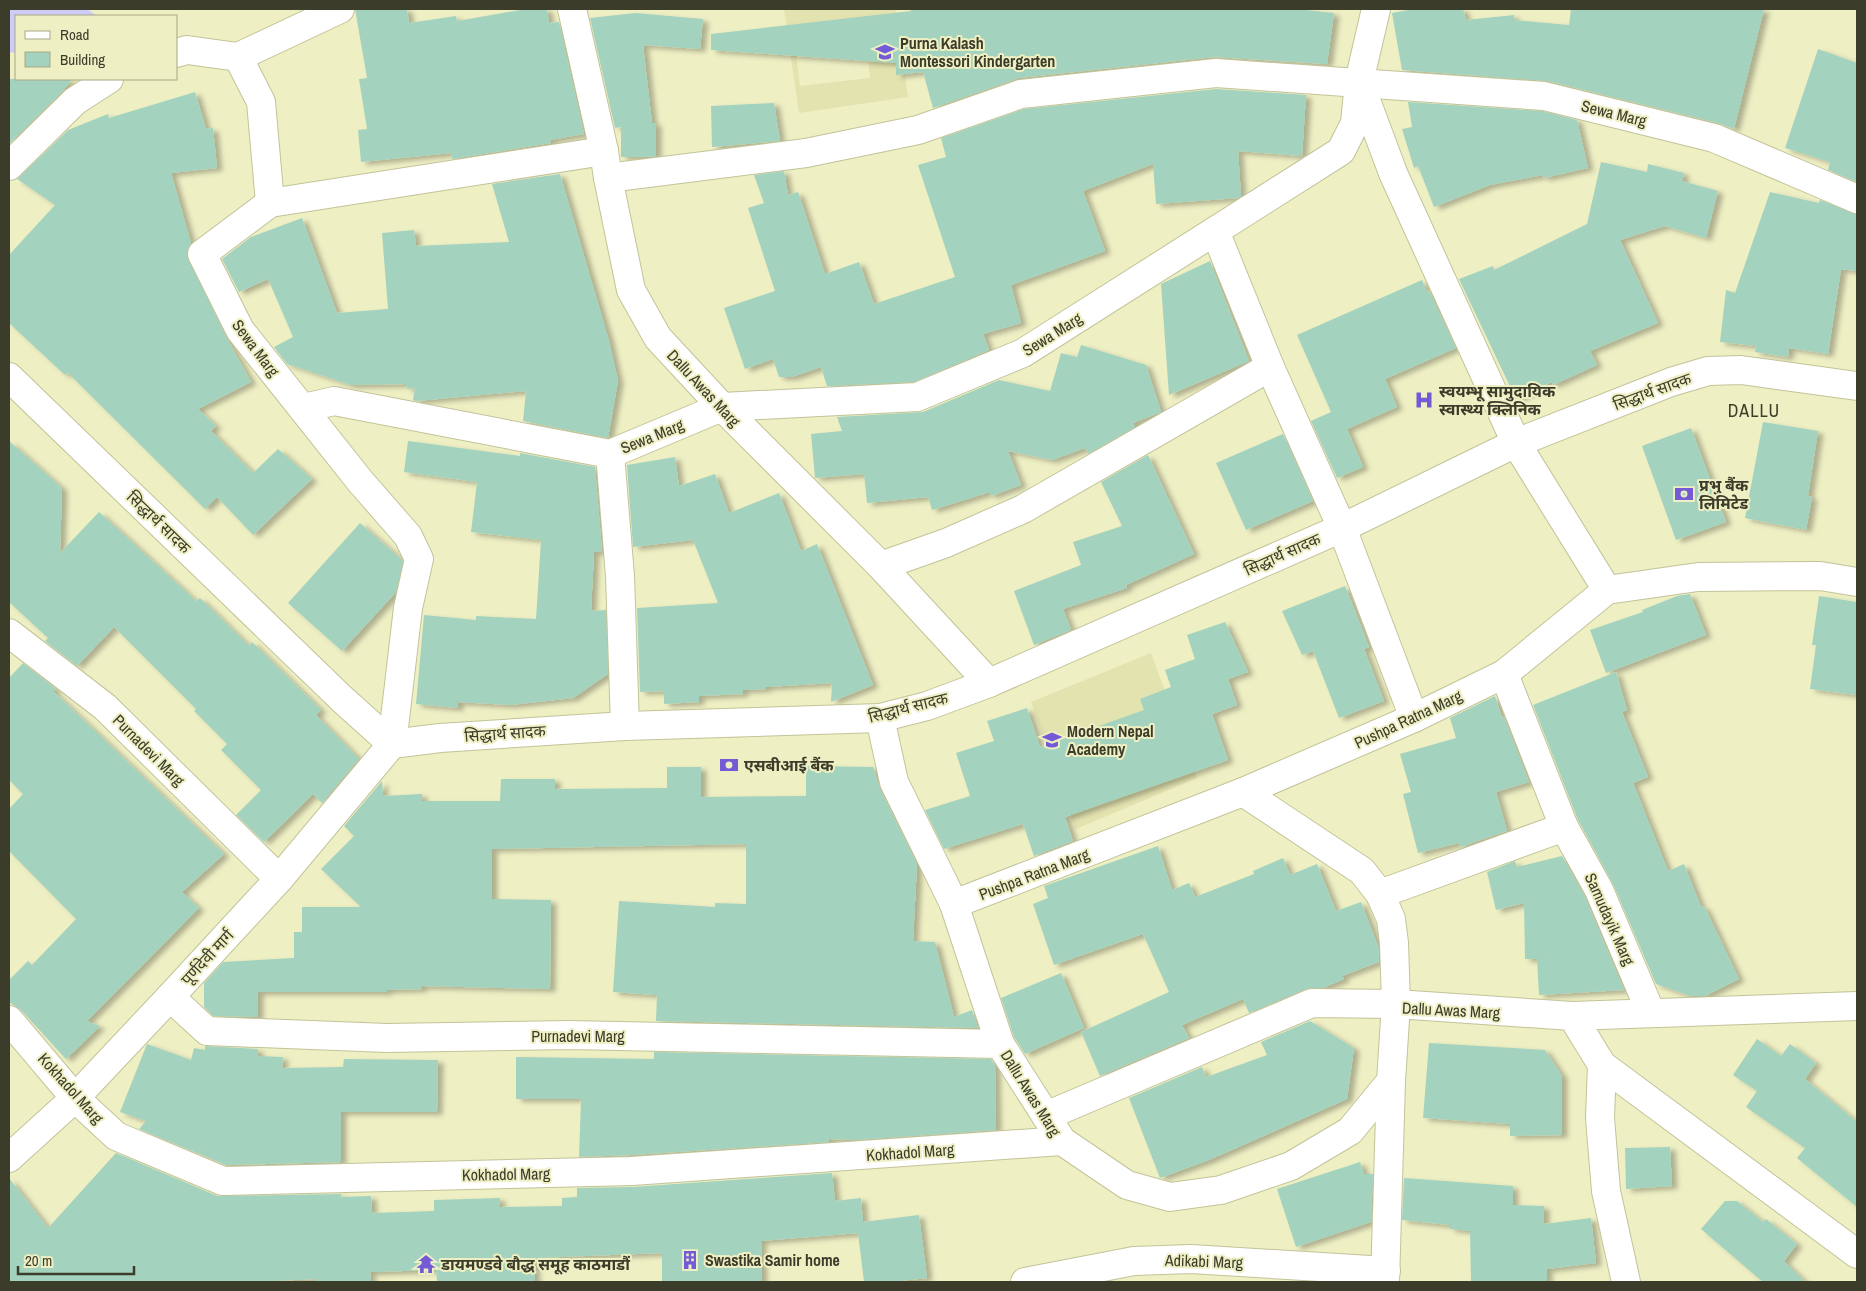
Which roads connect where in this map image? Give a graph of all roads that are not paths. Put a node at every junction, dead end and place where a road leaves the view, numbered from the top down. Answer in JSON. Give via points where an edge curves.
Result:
{"nodes":[{"id":1,"x":340,"y":9,"type":"edge"},
{"id":2,"x":572,"y":9,"type":"edge"},
{"id":3,"x":1376,"y":9,"type":"edge"},
{"id":4,"x":178,"y":52,"type":"edge"},
{"id":5,"x":238,"y":57,"type":"junction"},
{"id":6,"x":107,"y":80,"type":"edge"},
{"id":7,"x":1359,"y":82,"type":"junction"},
{"id":8,"x":604,"y":151,"type":"junction"},
{"id":9,"x":9,"y":166,"type":"edge"},
{"id":10,"x":608,"y":178,"type":"junction"},
{"id":11,"x":1857,"y":199,"type":"edge"},
{"id":12,"x":270,"y":204,"type":"junction"},
{"id":13,"x":1215,"y":230,"type":"junction"},
{"id":14,"x":1270,"y":366,"type":"junction"},
{"id":15,"x":9,"y":377,"type":"edge"},
{"id":16,"x":1857,"y":386,"type":"edge"},
{"id":17,"x":722,"y":407,"type":"junction"},
{"id":18,"x":304,"y":408,"type":"junction"},
{"id":19,"x":1516,"y":443,"type":"junction"},
{"id":20,"x":610,"y":454,"type":"junction"},
{"id":21,"x":1342,"y":528,"type":"junction"},
{"id":22,"x":881,"y":566,"type":"junction"},
{"id":23,"x":1857,"y":582,"type":"edge"},
{"id":24,"x":1607,"y":590,"type":"junction"},
{"id":25,"x":9,"y":633,"type":"edge"},
{"id":26,"x":1504,"y":674,"type":"junction"},
{"id":27,"x":990,"y":684,"type":"junction"},
{"id":28,"x":880,"y":718,"type":"junction"},
{"id":29,"x":1414,"y":718,"type":"junction"},
{"id":30,"x":626,"y":726,"type":"junction"},
{"id":31,"x":392,"y":744,"type":"junction"},
{"id":32,"x":1243,"y":792,"type":"junction"},
{"id":33,"x":1564,"y":827,"type":"junction"},
{"id":34,"x":279,"y":879,"type":"junction"},
{"id":35,"x":1380,"y":894,"type":"junction"},
{"id":36,"x":954,"y":904,"type":"junction"},
{"id":37,"x":170,"y":997,"type":"junction"},
{"id":38,"x":1396,"y":1004,"type":"junction"},
{"id":39,"x":1857,"y":1006,"type":"edge"},
{"id":40,"x":1652,"y":1013,"type":"junction"},
{"id":41,"x":1572,"y":1016,"type":"junction"},
{"id":42,"x":9,"y":1020,"type":"edge"},
{"id":43,"x":1000,"y":1044,"type":"junction"},
{"id":44,"x":1602,"y":1065,"type":"junction"},
{"id":45,"x":1391,"y":1081,"type":"junction"},
{"id":46,"x":75,"y":1098,"type":"junction"},
{"id":47,"x":1046,"y":1116,"type":"junction"},
{"id":48,"x":1062,"y":1141,"type":"junction"},
{"id":49,"x":9,"y":1158,"type":"edge"},
{"id":50,"x":1857,"y":1254,"type":"edge"},
{"id":51,"x":1133,"y":1272,"type":"edge"},
{"id":52,"x":1385,"y":1277,"type":"edge"},
{"id":53,"x":1025,"y":1282,"type":"edge"},
{"id":54,"x":1626,"y":1282,"type":"edge"}],
"edges":[{"from":1,"to":5,"type":"street"},
{"from":2,"to":8,"type":"street","name":"Dallu Awas Marg"},
{"from":3,"to":7,"type":"street","name":"Sewa Marg"},
{"from":4,"to":5,"type":"street","via":[[187,50]]},
{"from":5,"to":12,"type":"street","via":[[262,102]]},
{"from":6,"to":9,"type":"street","via":[[75,101]]},
{"from":7,"to":10,"type":"street","via":[[1216,73],[1022,94],[918,130],[806,154]]},
{"from":7,"to":11,"type":"street","name":"Sewa Marg","via":[[1544,96],[1714,138]]},
{"from":7,"to":13,"type":"street","name":"Sewa Marg","via":[[1355,123],[1341,151]]},
{"from":7,"to":19,"type":"street","via":[[1393,173]]},
{"from":8,"to":10,"type":"street","name":"Dallu Awas Marg"},
{"from":8,"to":12,"type":"street"},
{"from":10,"to":17,"type":"street","name":"Dallu Awas Marg","via":[[631,290],[658,338]]},
{"from":12,"to":18,"type":"street","name":"Sewa Marg","via":[[202,254],[240,330]]},
{"from":13,"to":14,"type":"street"},
{"from":13,"to":17,"type":"street","name":"Sewa Marg","via":[[1023,353],[917,397]]},
{"from":14,"to":21,"type":"street"},
{"from":14,"to":22,"type":"street","via":[[1023,509]]},
{"from":15,"to":31,"type":"street","name":"सिद्धार्थ सादक"},
{"from":16,"to":19,"type":"street","name":"सिद्धार्थ सादक","via":[[1741,370],[1708,371],[1671,382]]},
{"from":17,"to":20,"type":"street","name":"Sewa Marg"},
{"from":17,"to":22,"type":"street","name":"Dallu Awas Marg"},
{"from":18,"to":20,"type":"street","name":"Sewa Marg","via":[[334,401]]},
{"from":18,"to":31,"type":"street","via":[[360,482],[408,536],[419,558],[408,608]]},
{"from":19,"to":21,"type":"street","name":"सिद्धार्थ सादक"},
{"from":19,"to":24,"type":"street"},
{"from":20,"to":30,"type":"street","via":[[620,576]]},
{"from":21,"to":27,"type":"street","name":"सिद्धार्थ सादक"},
{"from":21,"to":29,"type":"street"},
{"from":22,"to":27,"type":"street","name":"Dallu Awas Marg"},
{"from":23,"to":24,"type":"street","via":[[1820,576],[1698,578]]},
{"from":24,"to":26,"type":"street","name":"Pushpa Ratna Marg"},
{"from":25,"to":34,"type":"street","name":"Purnadevi Marg","via":[[104,706]]},
{"from":26,"to":29,"type":"street","name":"Pushpa Ratna Marg"},
{"from":26,"to":33,"type":"street","name":"Samudayik Marg"},
{"from":27,"to":28,"type":"street","name":"सिद्धार्थ सादक"},
{"from":28,"to":30,"type":"street","name":"सिद्धार्थ सादक"},
{"from":28,"to":36,"type":"street","name":"Dallu Awas Marg","via":[[894,782]]},
{"from":29,"to":32,"type":"street","name":"Pushpa Ratna Marg"},
{"from":30,"to":31,"type":"street","name":"सिद्धार्थ सादक","via":[[450,737]]},
{"from":31,"to":34,"type":"street","name":"पूर्णदेवी मार्ग"},
{"from":32,"to":35,"type":"street","via":[[1362,871]]},
{"from":32,"to":36,"type":"street","name":"Pushpa Ratna Marg"},
{"from":33,"to":35,"type":"street"},
{"from":33,"to":40,"type":"street","name":"Samudayik Marg","via":[[1599,890]]},
{"from":34,"to":37,"type":"street","name":"पूर्णदेवी मार्ग"},
{"from":35,"to":38,"type":"street","via":[[1390,919],[1394,942]]},
{"from":36,"to":43,"type":"street","name":"Dallu Awas Marg"},
{"from":37,"to":43,"type":"street","name":"Purnadevi Marg","via":[[207,1031],[387,1038],[569,1035]]},
{"from":37,"to":46,"type":"street","name":"पूर्णदेवी मार्ग"},
{"from":38,"to":41,"type":"street","name":"Dallu Awas Marg"},
{"from":38,"to":45,"type":"street","name":"Dallu Awas Marg"},
{"from":38,"to":47,"type":"street","via":[[1312,1003]]},
{"from":39,"to":40,"type":"street","name":"Dallu Awas Marg"},
{"from":40,"to":41,"type":"street","name":"Dallu Awas Marg"},
{"from":41,"to":44,"type":"street"},
{"from":42,"to":46,"type":"street","name":"Kokhadol Marg"},
{"from":43,"to":47,"type":"street","name":"Dallu Awas Marg"},
{"from":44,"to":50,"type":"street"},
{"from":44,"to":54,"type":"street","via":[[1600,1118],[1606,1191]]},
{"from":45,"to":48,"type":"street","name":"Dallu Awas Marg","via":[[1350,1131],[1291,1166],[1222,1190],[1170,1197],[1127,1185]]},
{"from":45,"to":52,"type":"street","name":"Adikabi Marg"},
{"from":46,"to":48,"type":"street","name":"Kokhadol Marg","via":[[116,1136],[224,1180],[632,1171]]},
{"from":46,"to":49,"type":"street","name":"पूर्णदेवी मार्ग"},
{"from":47,"to":48,"type":"street","name":"Dallu Awas Marg"},
{"from":51,"to":52,"type":"street","name":"Adikabi Marg","via":[[1191,1259]]},
{"from":51,"to":53,"type":"street","name":"Adikabi Marg"}]}
